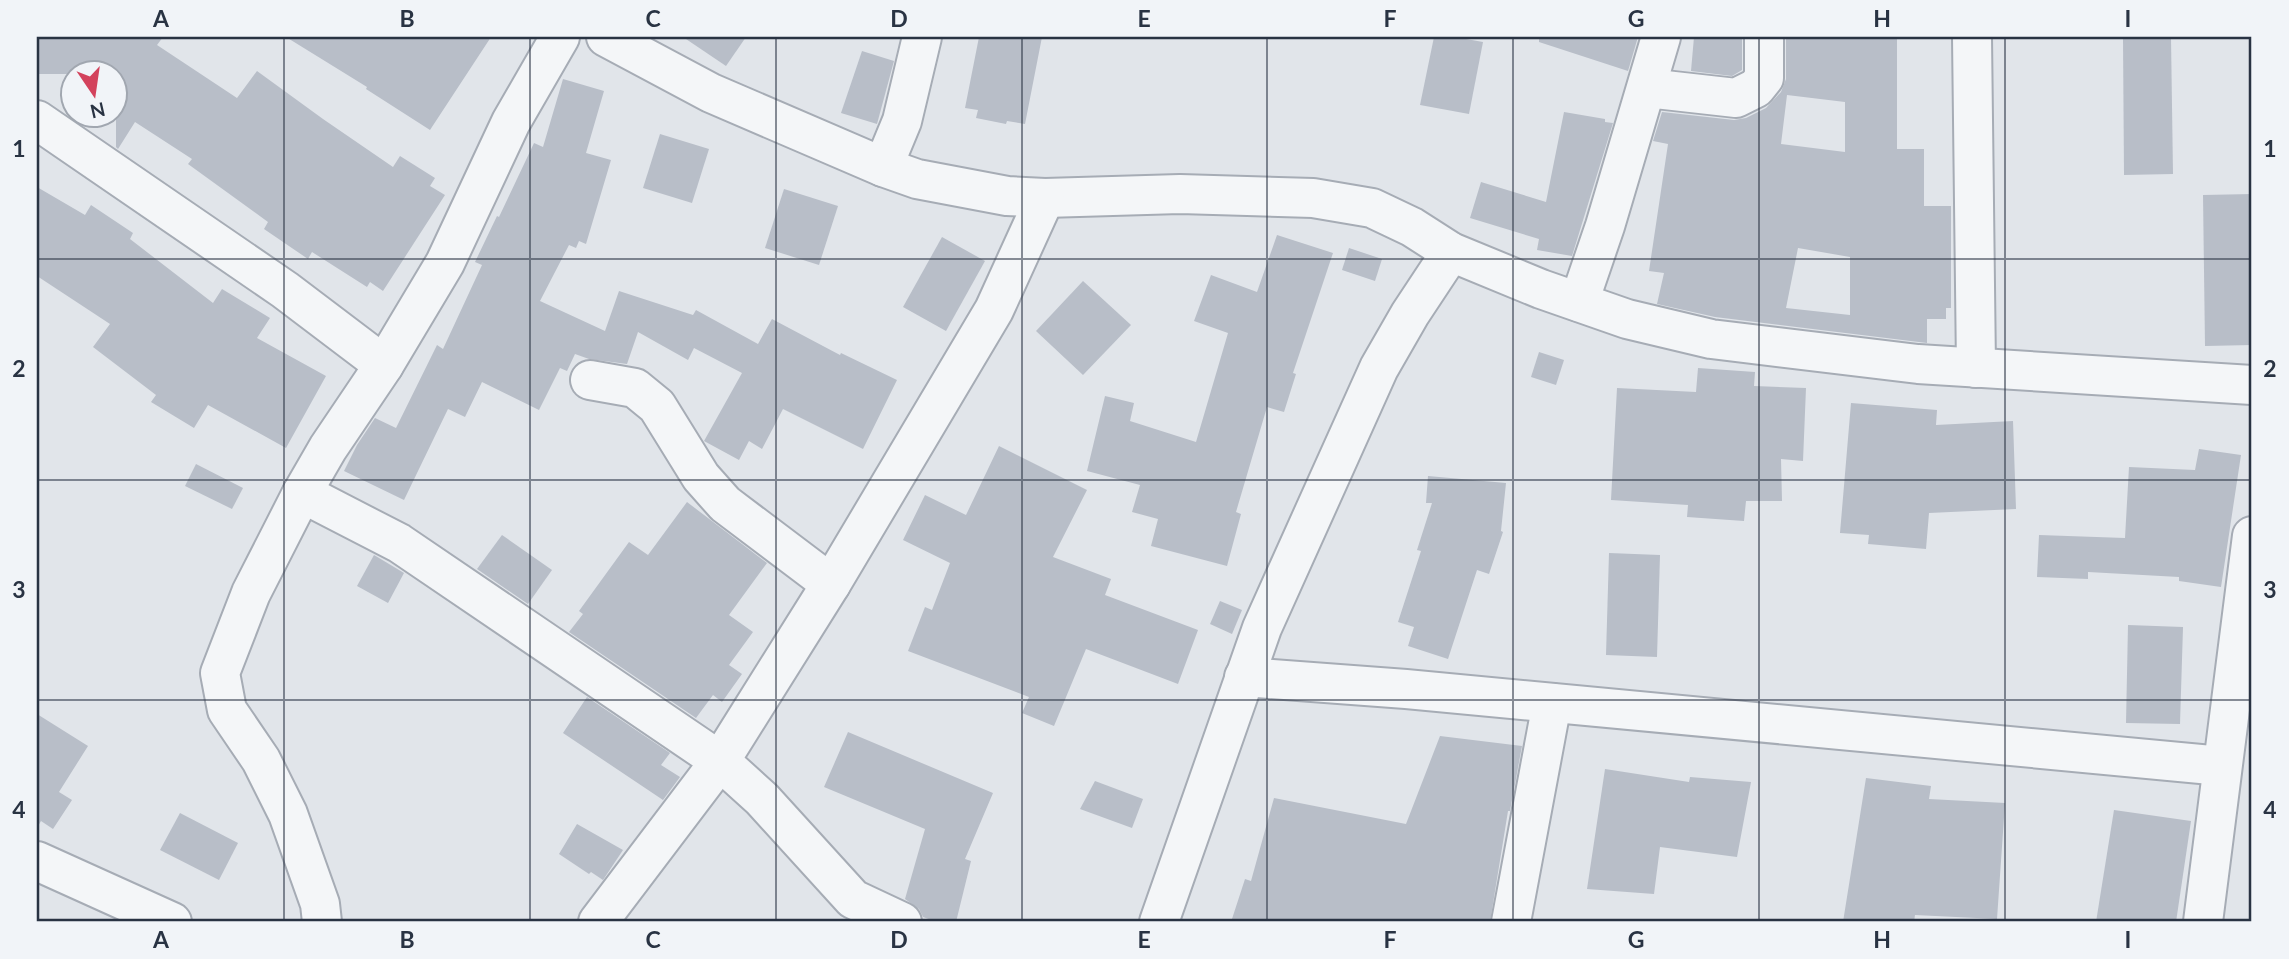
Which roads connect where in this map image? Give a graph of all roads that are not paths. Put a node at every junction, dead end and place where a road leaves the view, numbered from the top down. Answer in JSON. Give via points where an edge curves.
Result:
{"nodes":[{"id":1,"x":560,"y":37,"type":"edge"},
{"id":2,"x":922,"y":37,"type":"edge"},
{"id":3,"x":1661,"y":37,"type":"edge"},
{"id":4,"x":1764,"y":37,"type":"edge"},
{"id":5,"x":1972,"y":37,"type":"edge"},
{"id":6,"x":616,"y":39,"type":"edge"},
{"id":7,"x":1647,"y":88,"type":"junction"},
{"id":8,"x":37,"y":120,"type":"edge"},
{"id":9,"x":883,"y":167,"type":"junction"},
{"id":10,"x":1045,"y":198,"type":"junction"},
{"id":11,"x":1451,"y":252,"type":"junction"},
{"id":12,"x":1579,"y":302,"type":"junction"},
{"id":13,"x":384,"y":365,"type":"junction"},
{"id":14,"x":1976,"y":368,"type":"junction"},
{"id":15,"x":590,"y":380,"type":"dead end"},
{"id":16,"x":2252,"y":385,"type":"edge"},
{"id":17,"x":302,"y":493,"type":"junction"},
{"id":18,"x":2252,"y":536,"type":"edge"},
{"id":19,"x":831,"y":584,"type":"junction"},
{"id":20,"x":1244,"y":677,"type":"junction"},
{"id":21,"x":1552,"y":703,"type":"junction"},
{"id":22,"x":720,"y":761,"type":"junction"},
{"id":23,"x":2222,"y":766,"type":"junction"},
{"id":24,"x":37,"y":860,"type":"edge"},
{"id":25,"x":172,"y":922,"type":"edge"},
{"id":26,"x":323,"y":922,"type":"edge"},
{"id":27,"x":598,"y":922,"type":"edge"},
{"id":28,"x":902,"y":922,"type":"edge"},
{"id":29,"x":1159,"y":922,"type":"edge"},
{"id":30,"x":1511,"y":922,"type":"edge"},
{"id":31,"x":2203,"y":922,"type":"edge"}],
"edges":[{"from":1,"to":13,"type":"street","via":[[511,122],[445,263]]},
{"from":2,"to":9,"type":"street","via":[[902,121]]},
{"from":3,"to":7,"type":"street"},
{"from":4,"to":7,"type":"street","via":[[1764,78],[1736,98]]},
{"from":5,"to":14,"type":"street"},
{"from":6,"to":9,"type":"street","via":[[711,93]]},
{"from":7,"to":12,"type":"street"},
{"from":8,"to":13,"type":"street","via":[[285,290]]},
{"from":9,"to":10,"type":"street","via":[[930,181]]},
{"from":10,"to":11,"type":"street","via":[[1180,194],[1312,198],[1372,208]]},
{"from":10,"to":19,"type":"street","via":[[993,310]]},
{"from":11,"to":12,"type":"street"},
{"from":11,"to":20,"type":"street","via":[[1379,368]]},
{"from":12,"to":14,"type":"street","via":[[1711,339]]},
{"from":13,"to":17,"type":"street"},
{"from":14,"to":16,"type":"street"},
{"from":15,"to":19,"type":"street","via":[[635,388],[657,405],[701,477],[725,504]]},
{"from":17,"to":22,"type":"street","via":[[399,543]]},
{"from":17,"to":26,"type":"street","via":[[251,593],[220,673],[227,710],[261,760],[288,814]]},
{"from":18,"to":23,"type":"street"},
{"from":19,"to":22,"type":"street"},
{"from":20,"to":21,"type":"street"},
{"from":20,"to":29,"type":"street"},
{"from":21,"to":23,"type":"street"},
{"from":21,"to":30,"type":"street"},
{"from":22,"to":27,"type":"street"},
{"from":22,"to":28,"type":"street","via":[[762,799],[853,899]]},
{"from":23,"to":31,"type":"street"},
{"from":24,"to":25,"type":"street"}]}
